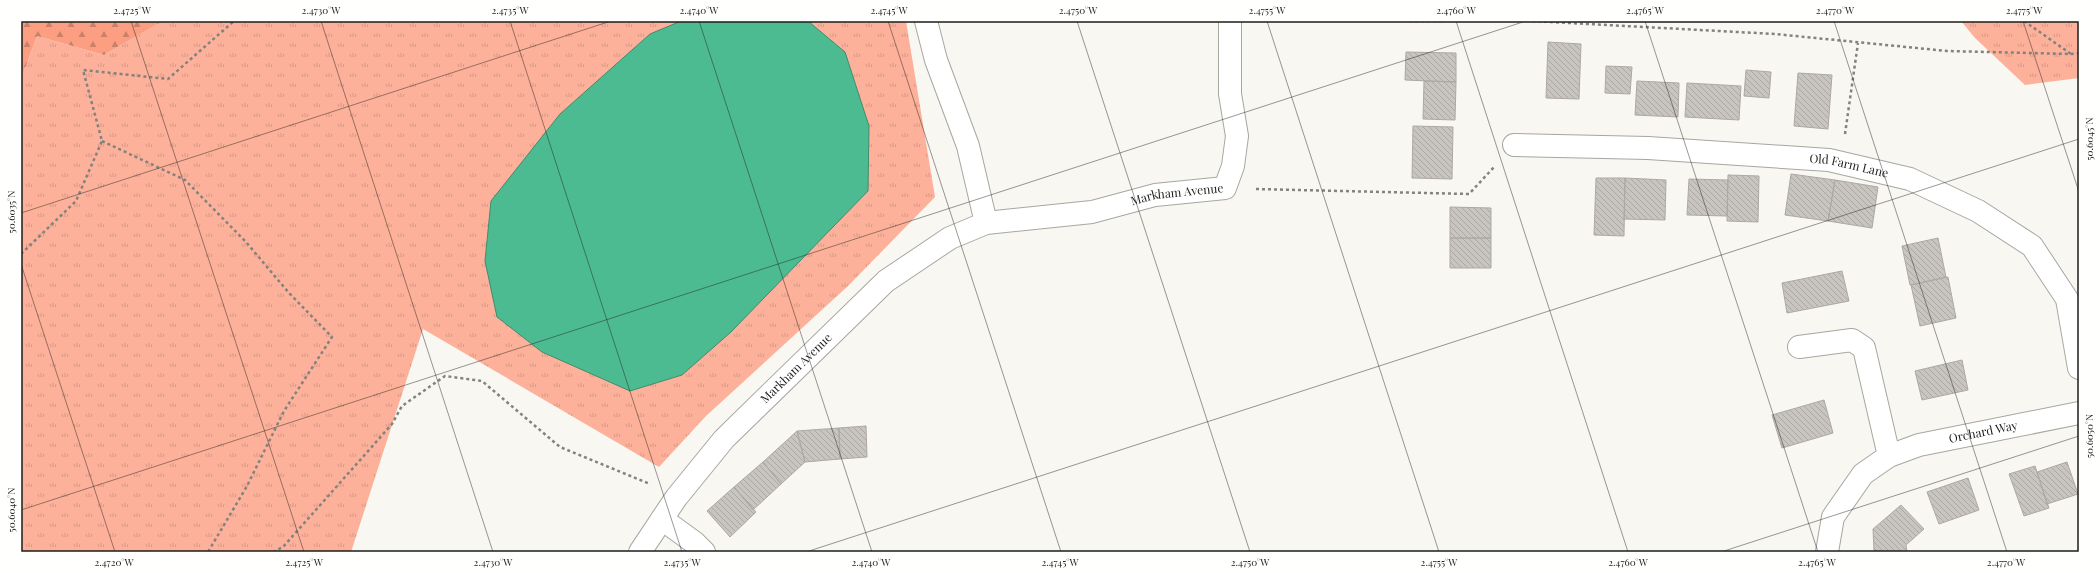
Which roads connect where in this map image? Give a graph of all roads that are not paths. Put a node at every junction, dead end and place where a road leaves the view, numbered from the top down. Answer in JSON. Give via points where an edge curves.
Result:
{"nodes":[{"id":1,"x":926,"y":21,"type":"edge"},
{"id":2,"x":1230,"y":21,"type":"edge"},
{"id":3,"x":1514,"y":145,"type":"road end"},
{"id":4,"x":986,"y":223,"type":"junction"},
{"id":5,"x":1799,"y":347,"type":"dead end"},
{"id":6,"x":2079,"y":368,"type":"edge"},
{"id":7,"x":2079,"y":414,"type":"edge"},
{"id":8,"x":1889,"y":456,"type":"junction"},
{"id":9,"x":662,"y":519,"type":"junction"},
{"id":10,"x":640,"y":552,"type":"edge"},
{"id":11,"x":704,"y":552,"type":"edge"},
{"id":12,"x":1827,"y":552,"type":"edge"}],
"edges":[{"from":1,"to":4,"type":"street","via":[[936,60],[968,146]]},
{"from":2,"to":4,"type":"street","name":"Markham Avenue","via":[[1230,94],[1237,136],[1233,166],[1225,188],[1155,195],[1092,212]]},
{"from":3,"to":6,"type":"street","name":"Old Farm Lane","via":[[1648,148],[1829,160],[1910,179],[1978,211],[2032,246],[2067,299]]},
{"from":4,"to":9,"type":"street","name":"Markham Avenue","via":[[950,238],[886,281],[724,438]]},
{"from":5,"to":8,"type":"street","via":[[1852,340],[1864,348]]},
{"from":7,"to":8,"type":"street","name":"Orchard Way","via":[[1919,445]]},
{"from":8,"to":12,"type":"street","name":"Orchard Way","via":[[1863,474],[1833,517]]},
{"from":9,"to":10,"type":"street","name":"Markham Avenue"},
{"from":9,"to":11,"type":"street"}]}
